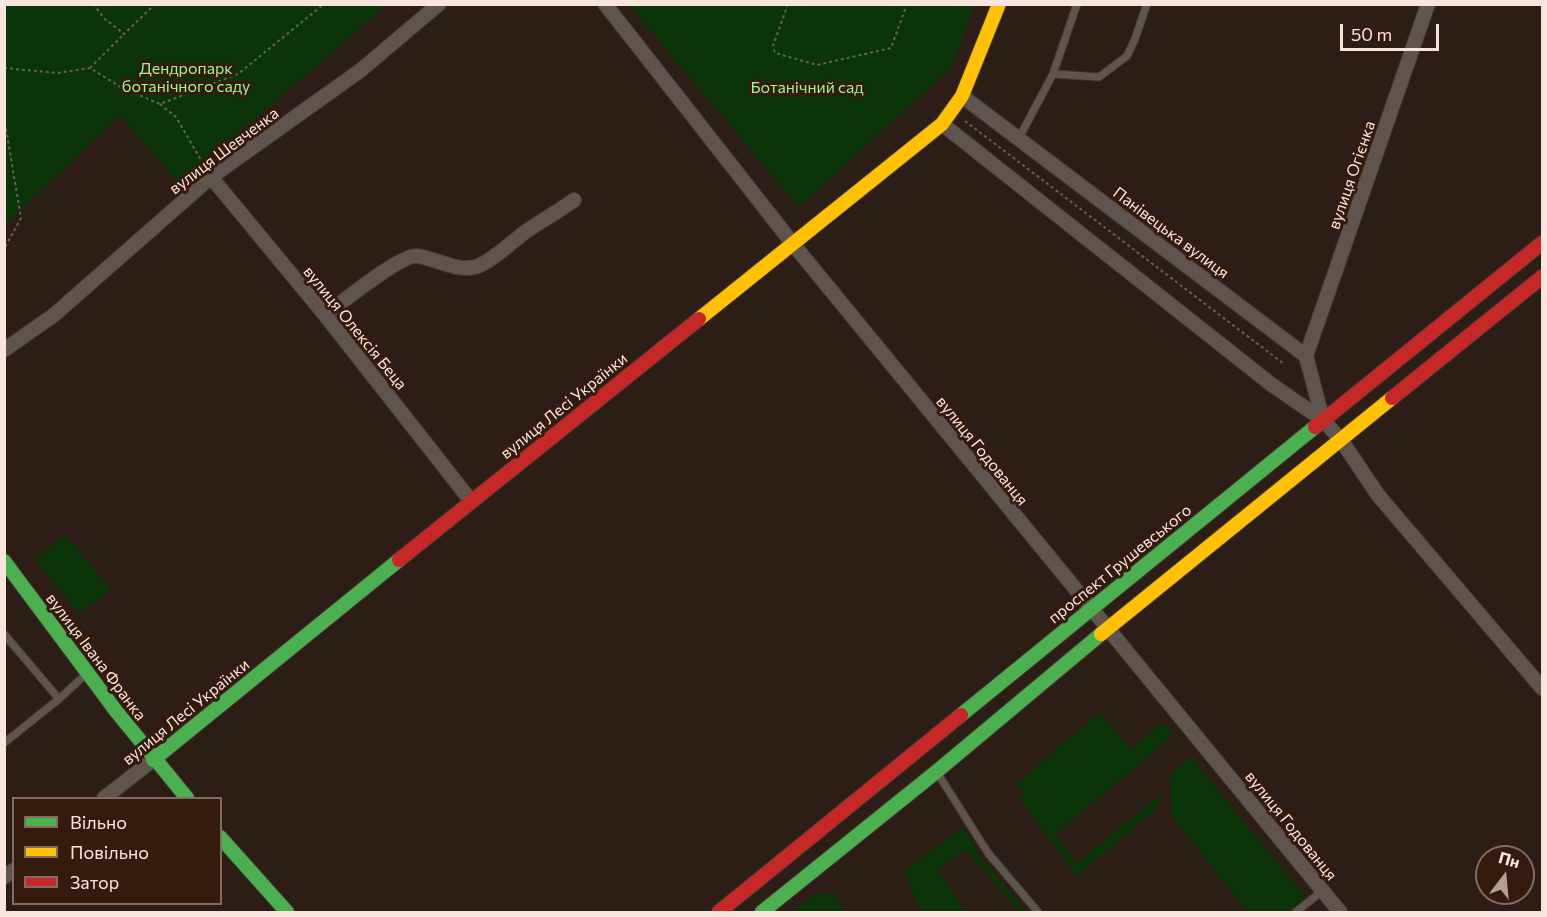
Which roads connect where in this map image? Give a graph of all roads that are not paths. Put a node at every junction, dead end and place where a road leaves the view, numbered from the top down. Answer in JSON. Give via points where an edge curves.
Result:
{"nodes":[{"id":1,"x":439,"y":4,"type":"edge"},
{"id":2,"x":605,"y":4,"type":"edge"},
{"id":3,"x":999,"y":4,"type":"edge"},
{"id":4,"x":1077,"y":4,"type":"edge"},
{"id":5,"x":1148,"y":4,"type":"edge"},
{"id":6,"x":1428,"y":4,"type":"edge"},
{"id":7,"x":1053,"y":74,"type":"junction"},
{"id":8,"x":962,"y":96,"type":"junction"},
{"id":9,"x":942,"y":124,"type":"junction"},
{"id":10,"x":1019,"y":138,"type":"junction"},
{"id":11,"x":211,"y":177,"type":"junction"},
{"id":12,"x":574,"y":200,"type":"dead end"},
{"id":13,"x":1542,"y":243,"type":"edge"},
{"id":14,"x":793,"y":244,"type":"junction"},
{"id":15,"x":1542,"y":277,"type":"edge"},
{"id":16,"x":325,"y":315,"type":"junction"},
{"id":17,"x":4,"y":350,"type":"edge"},
{"id":18,"x":1306,"y":356,"type":"junction"},
{"id":19,"x":1323,"y":420,"type":"junction"},
{"id":20,"x":1341,"y":440,"type":"junction"},
{"id":21,"x":471,"y":501,"type":"junction"},
{"id":22,"x":4,"y":561,"type":"edge"},
{"id":23,"x":1091,"y":609,"type":"junction"},
{"id":24,"x":1107,"y":628,"type":"junction"},
{"id":25,"x":4,"y":634,"type":"edge"},
{"id":26,"x":86,"y":674,"type":"junction"},
{"id":27,"x":1542,"y":688,"type":"edge"},
{"id":28,"x":59,"y":699,"type":"junction"},
{"id":29,"x":4,"y":743,"type":"edge"},
{"id":30,"x":153,"y":760,"type":"junction"},
{"id":31,"x":936,"y":772,"type":"junction"},
{"id":32,"x":105,"y":797,"type":"edge"},
{"id":33,"x":186,"y":797,"type":"edge"},
{"id":34,"x":222,"y":839,"type":"edge"},
{"id":35,"x":1322,"y":891,"type":"junction"},
{"id":36,"x":287,"y":912,"type":"edge"},
{"id":37,"x":719,"y":912,"type":"edge"},
{"id":38,"x":762,"y":912,"type":"edge"},
{"id":39,"x":1038,"y":912,"type":"edge"},
{"id":40,"x":1296,"y":912,"type":"edge"},
{"id":41,"x":1340,"y":912,"type":"edge"}],
"edges":[{"from":1,"to":11,"type":"street","name":"вулиця Шевченка","via":[[361,70]]},
{"from":2,"to":14,"type":"street","name":"вулиця Годованця"},
{"from":3,"to":8,"type":"main road","name":"вулиця Лесі Українки"},
{"from":4,"to":7,"type":"lane"},
{"from":5,"to":7,"type":"lane","via":[[1127,56],[1099,78]]},
{"from":6,"to":18,"type":"street","name":"вулиця Огієнка"},
{"from":7,"to":10,"type":"lane"},
{"from":8,"to":9,"type":"main road","name":"вулиця Лесі Українки"},
{"from":8,"to":10,"type":"street","name":"Панівецька вулиця"},
{"from":9,"to":14,"type":"main road","name":"вулиця Лесі Українки"},
{"from":9,"to":19,"type":"street","via":[[1272,385]]},
{"from":10,"to":18,"type":"street","name":"Панівецька вулиця"},
{"from":11,"to":16,"type":"street","name":"вулиця Олексія Беца"},
{"from":11,"to":17,"type":"street","name":"вулиця Шевченка","via":[[54,315]]},
{"from":12,"to":16,"type":"street","via":[[475,267],[448,266],[414,255],[399,261]]},
{"from":13,"to":19,"type":"main road","name":"проспект Грушевського"},
{"from":14,"to":21,"type":"main road","name":"вулиця Лесі Українки"},
{"from":14,"to":23,"type":"street","name":"вулиця Годованця"},
{"from":15,"to":20,"type":"main road"},
{"from":16,"to":21,"type":"street","name":"вулиця Олексія Беца"},
{"from":18,"to":19,"type":"street"},
{"from":19,"to":20,"type":"street"},
{"from":19,"to":23,"type":"main road","name":"проспект Грушевського"},
{"from":20,"to":24,"type":"main road"},
{"from":20,"to":27,"type":"street","via":[[1377,495]]},
{"from":21,"to":30,"type":"main road","name":"вулиця Лесі Українки"},
{"from":22,"to":26,"type":"main road","name":"вулиця Івана Франка"},
{"from":23,"to":24,"type":"street","name":"вулиця Годованця"},
{"from":23,"to":37,"type":"main road","name":"проспект Грушевського"},
{"from":24,"to":31,"type":"main road"},
{"from":24,"to":35,"type":"street","name":"вулиця Годованця"},
{"from":25,"to":28,"type":"lane"},
{"from":26,"to":28,"type":"lane"},
{"from":26,"to":30,"type":"main road","name":"вулиця Івана Франка"},
{"from":28,"to":29,"type":"lane"},
{"from":30,"to":32,"type":"street","name":"вулиця Лесі Українки"},
{"from":30,"to":33,"type":"main road","name":"вулиця Івана Франка"},
{"from":31,"to":38,"type":"main road"},
{"from":31,"to":39,"type":"lane","via":[[987,853]]},
{"from":34,"to":36,"type":"main road"},
{"from":35,"to":40,"type":"lane"},
{"from":35,"to":41,"type":"street","name":"вулиця Годованця"}]}
